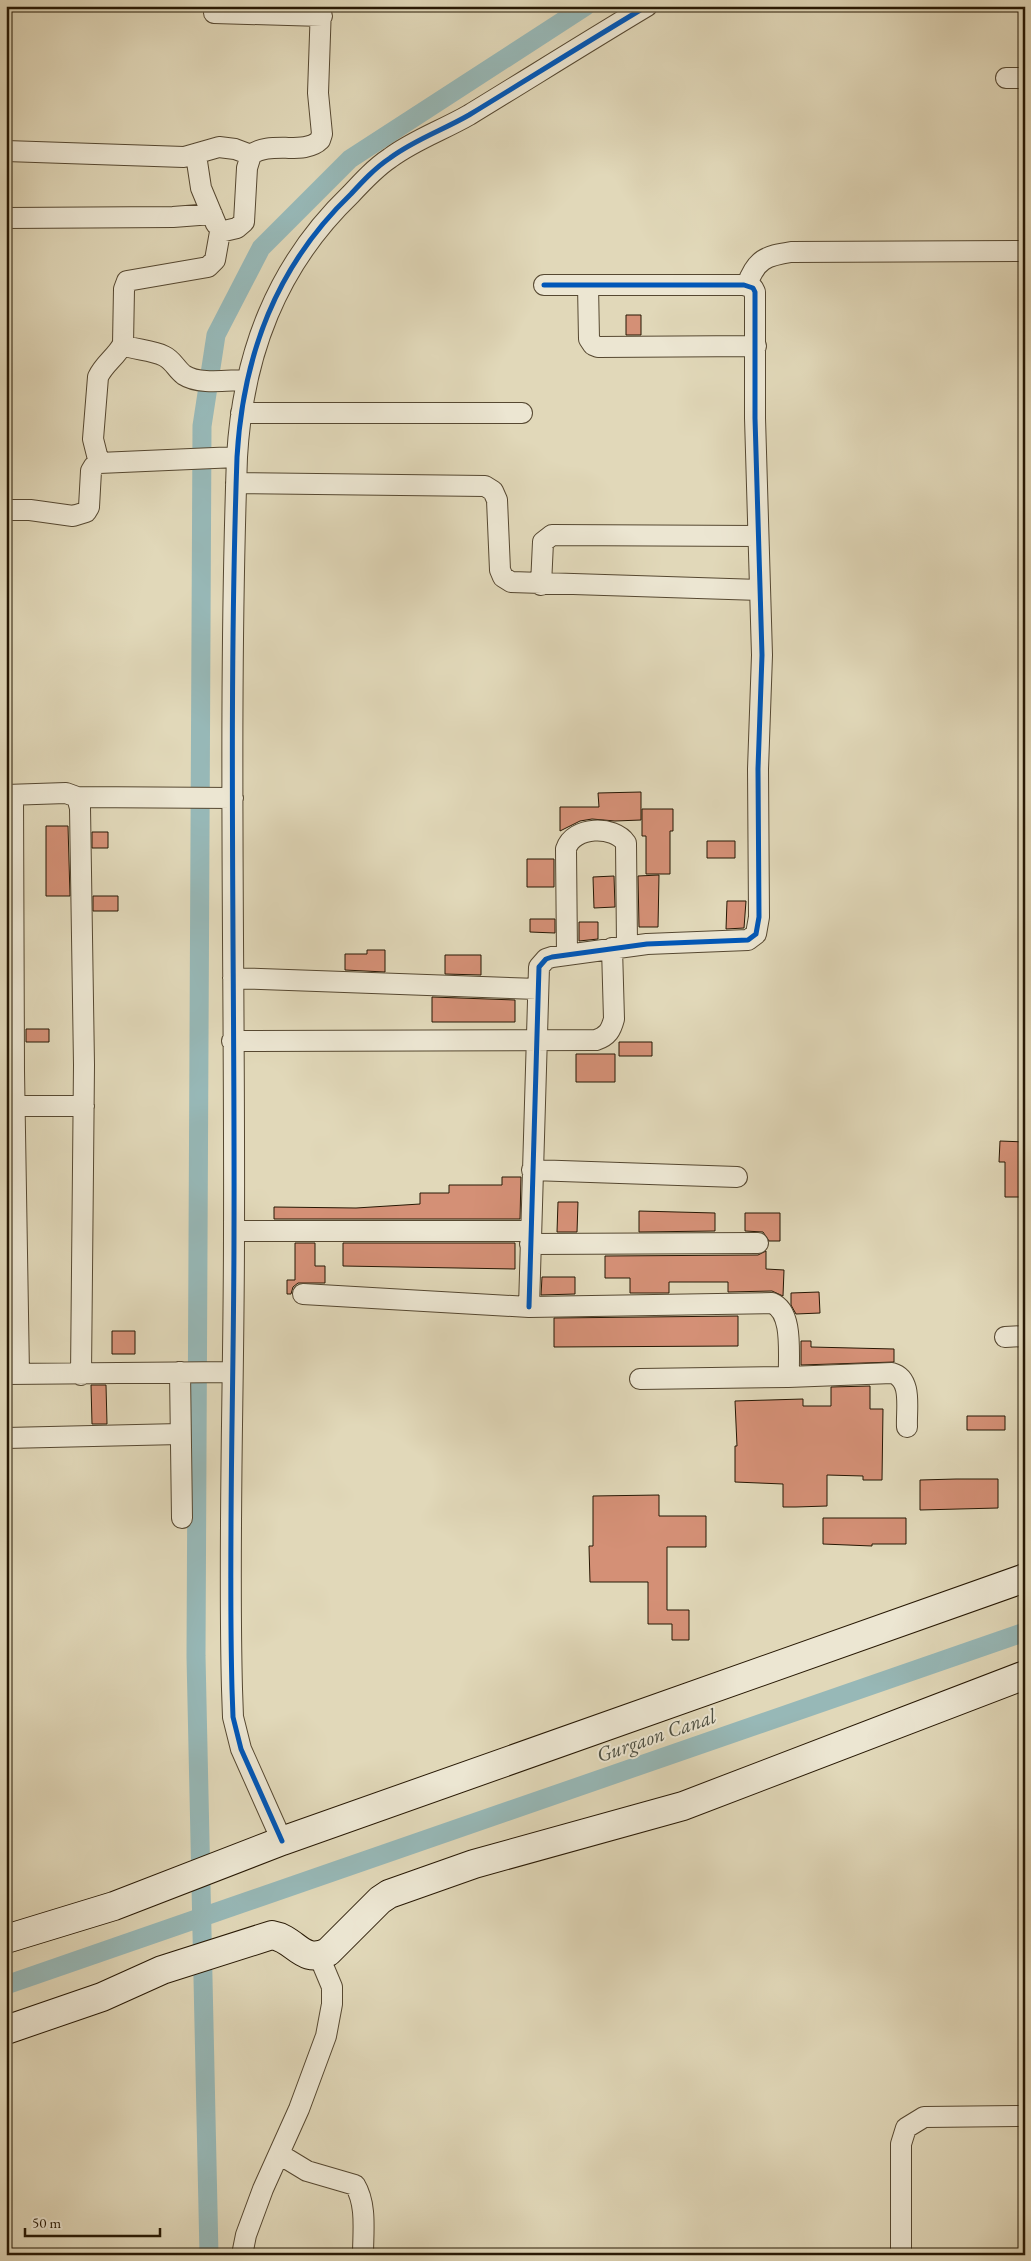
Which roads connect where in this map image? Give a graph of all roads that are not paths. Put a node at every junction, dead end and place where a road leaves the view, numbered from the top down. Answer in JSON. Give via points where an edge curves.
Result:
{"nodes":[{"id":1,"x":647,"y":6,"type":"edge"},
{"id":2,"x":321,"y":11,"type":"edge"},
{"id":3,"x":214,"y":13,"type":"dead end"},
{"id":4,"x":6,"y":151,"type":"edge"},
{"id":5,"x":196,"y":155,"type":"junction"},
{"id":6,"x":251,"y":155,"type":"junction"},
{"id":7,"x":6,"y":218,"type":"edge"},
{"id":8,"x":216,"y":223,"type":"junction"},
{"id":9,"x":1025,"y":251,"type":"edge"},
{"id":10,"x":544,"y":285,"type":"dead end"},
{"id":11,"x":588,"y":285,"type":"junction"},
{"id":12,"x":747,"y":285,"type":"junction"},
{"id":13,"x":122,"y":345,"type":"junction"},
{"id":14,"x":756,"y":346,"type":"junction"},
{"id":15,"x":246,"y":380,"type":"junction"},
{"id":16,"x":240,"y":413,"type":"junction"},
{"id":17,"x":522,"y":413,"type":"dead end"},
{"id":18,"x":236,"y":457,"type":"junction"},
{"id":19,"x":99,"y":463,"type":"junction"},
{"id":20,"x":236,"y":483,"type":"junction"},
{"id":21,"x":6,"y":510,"type":"edge"},
{"id":22,"x":758,"y":536,"type":"junction"},
{"id":23,"x":541,"y":584,"type":"junction"},
{"id":24,"x":760,"y":590,"type":"junction"},
{"id":25,"x":10,"y":795,"type":"edge"},
{"id":26,"x":77,"y":797,"type":"junction"},
{"id":27,"x":233,"y":798,"type":"junction"},
{"id":28,"x":620,"y":947,"type":"junction"},
{"id":29,"x":567,"y":955,"type":"junction"},
{"id":30,"x":233,"y":978,"type":"junction"},
{"id":31,"x":538,"y":989,"type":"junction"},
{"id":32,"x":232,"y":1041,"type":"junction"},
{"id":33,"x":535,"y":1041,"type":"junction"},
{"id":34,"x":10,"y":1106,"type":"edge"},
{"id":35,"x":84,"y":1106,"type":"junction"},
{"id":36,"x":532,"y":1170,"type":"junction"},
{"id":37,"x":737,"y":1176,"type":"dead end"},
{"id":38,"x":234,"y":1231,"type":"junction"},
{"id":39,"x":530,"y":1238,"type":"junction"},
{"id":40,"x":758,"y":1243,"type":"dead end"},
{"id":41,"x":303,"y":1294,"type":"dead end"},
{"id":42,"x":529,"y":1307,"type":"junction"},
{"id":43,"x":1025,"y":1336,"type":"edge"},
{"id":44,"x":1005,"y":1337,"type":"dead end"},
{"id":45,"x":193,"y":1372,"type":"junction"},
{"id":46,"x":232,"y":1372,"type":"junction"},
{"id":47,"x":13,"y":1374,"type":"edge"},
{"id":48,"x":81,"y":1375,"type":"junction"},
{"id":49,"x":789,"y":1377,"type":"junction"},
{"id":50,"x":640,"y":1379,"type":"dead end"},
{"id":51,"x":907,"y":1427,"type":"dead end"},
{"id":52,"x":180,"y":1434,"type":"junction"},
{"id":53,"x":6,"y":1438,"type":"edge"},
{"id":54,"x":182,"y":1518,"type":"dead end"},
{"id":55,"x":1025,"y":1578,"type":"edge"},
{"id":56,"x":1025,"y":1675,"type":"edge"},
{"id":57,"x":282,"y":1841,"type":"junction"},
{"id":58,"x":6,"y":1939,"type":"edge"},
{"id":59,"x":319,"y":1956,"type":"junction"},
{"id":60,"x":6,"y":2030,"type":"edge"},
{"id":61,"x":1025,"y":2116,"type":"edge"},
{"id":62,"x":279,"y":2154,"type":"junction"},
{"id":63,"x":242,"y":2255,"type":"edge"},
{"id":64,"x":363,"y":2255,"type":"edge"},
{"id":65,"x":901,"y":2255,"type":"edge"}],
"edges":[{"from":1,"to":15,"type":"street","via":[[453,124],[401,150],[377,168],[330,213],[308,240],[265,320]]},
{"from":2,"to":3,"type":"street"},
{"from":2,"to":6,"type":"street","via":[[318,72],[320,140],[310,146],[264,149]]},
{"from":4,"to":5,"type":"street"},
{"from":5,"to":6,"type":"street","via":[[219,147]]},
{"from":5,"to":8,"type":"street","via":[[201,188]]},
{"from":6,"to":8,"type":"street","via":[[247,168],[244,222],[237,228]]},
{"from":7,"to":8,"type":"street","via":[[173,217]]},
{"from":8,"to":13,"type":"street","via":[[215,260],[208,267],[127,281]]},
{"from":9,"to":12,"type":"street","via":[[791,252],[758,263]]},
{"from":10,"to":11,"type":"street"},
{"from":11,"to":12,"type":"street"},
{"from":11,"to":14,"type":"street","via":[[589,339],[598,347]]},
{"from":12,"to":14,"type":"street","via":[[753,288],[757,299]]},
{"from":13,"to":15,"type":"street","via":[[161,354],[173,361],[184,375],[204,380]]},
{"from":13,"to":19,"type":"street","via":[[98,377],[93,439]]},
{"from":14,"to":22,"type":"street"},
{"from":15,"to":16,"type":"street"},
{"from":16,"to":17,"type":"street"},
{"from":16,"to":18,"type":"street"},
{"from":18,"to":19,"type":"street"},
{"from":18,"to":20,"type":"street"},
{"from":19,"to":21,"type":"street","via":[[91,471],[86,512],[74,516]]},
{"from":20,"to":23,"type":"street","via":[[485,486],[493,491],[497,500],[498,562],[503,577],[511,582]]},
{"from":20,"to":27,"type":"street"},
{"from":22,"to":23,"type":"street","via":[[552,535],[543,542]]},
{"from":22,"to":24,"type":"street"},
{"from":23,"to":24,"type":"street"},
{"from":24,"to":28,"type":"street","via":[[762,663],[758,769],[759,917],[756,934],[742,941]]},
{"from":25,"to":26,"type":"street","via":[[66,793]]},
{"from":25,"to":34,"type":"street"},
{"from":26,"to":27,"type":"street"},
{"from":26,"to":35,"type":"street","via":[[80,808]]},
{"from":27,"to":30,"type":"street"},
{"from":28,"to":29,"type":"street"},
{"from":28,"to":29,"type":"street","via":[[626,843],[613,832],[585,832],[575,835],[566,849]]},
{"from":28,"to":33,"type":"street","via":[[612,1030],[596,1040]]},
{"from":29,"to":31,"type":"street","via":[[552,957],[542,963]]},
{"from":30,"to":31,"type":"street"},
{"from":30,"to":32,"type":"street"},
{"from":31,"to":33,"type":"street"},
{"from":32,"to":33,"type":"street"},
{"from":32,"to":38,"type":"street"},
{"from":33,"to":36,"type":"street"},
{"from":34,"to":35,"type":"street"},
{"from":34,"to":47,"type":"street"},
{"from":35,"to":48,"type":"street"},
{"from":36,"to":37,"type":"street"},
{"from":36,"to":39,"type":"street"},
{"from":38,"to":39,"type":"street"},
{"from":38,"to":46,"type":"street"},
{"from":39,"to":40,"type":"street"},
{"from":39,"to":42,"type":"street"},
{"from":41,"to":42,"type":"street"},
{"from":42,"to":49,"type":"street","via":[[772,1303],[779,1306],[787,1320]]},
{"from":43,"to":44,"type":"street"},
{"from":45,"to":46,"type":"street"},
{"from":45,"to":48,"type":"street"},
{"from":45,"to":52,"type":"street"},
{"from":46,"to":57,"type":"street","via":[[229,1490],[233,1716],[235,1733],[247,1766]]},
{"from":47,"to":48,"type":"street"},
{"from":49,"to":50,"type":"street"},
{"from":49,"to":51,"type":"street","via":[[898,1374],[906,1385]]},
{"from":52,"to":53,"type":"street"},
{"from":52,"to":54,"type":"street"},
{"from":55,"to":57,"type":"street"},
{"from":56,"to":59,"type":"street","via":[[683,1806],[474,1864],[389,1894],[328,1952]]},
{"from":57,"to":58,"type":"street","via":[[114,1906]]},
{"from":59,"to":60,"type":"street","via":[[303,1953],[281,1937],[272,1935],[162,1970],[102,1997]]},
{"from":59,"to":62,"type":"street","via":[[332,1988],[326,2036]]},
{"from":61,"to":65,"type":"street","via":[[924,2117],[906,2128],[901,2144]]},
{"from":62,"to":63,"type":"street","via":[[246,2235]]},
{"from":62,"to":64,"type":"street","via":[[307,2171],[355,2185],[362,2203]]}]}
